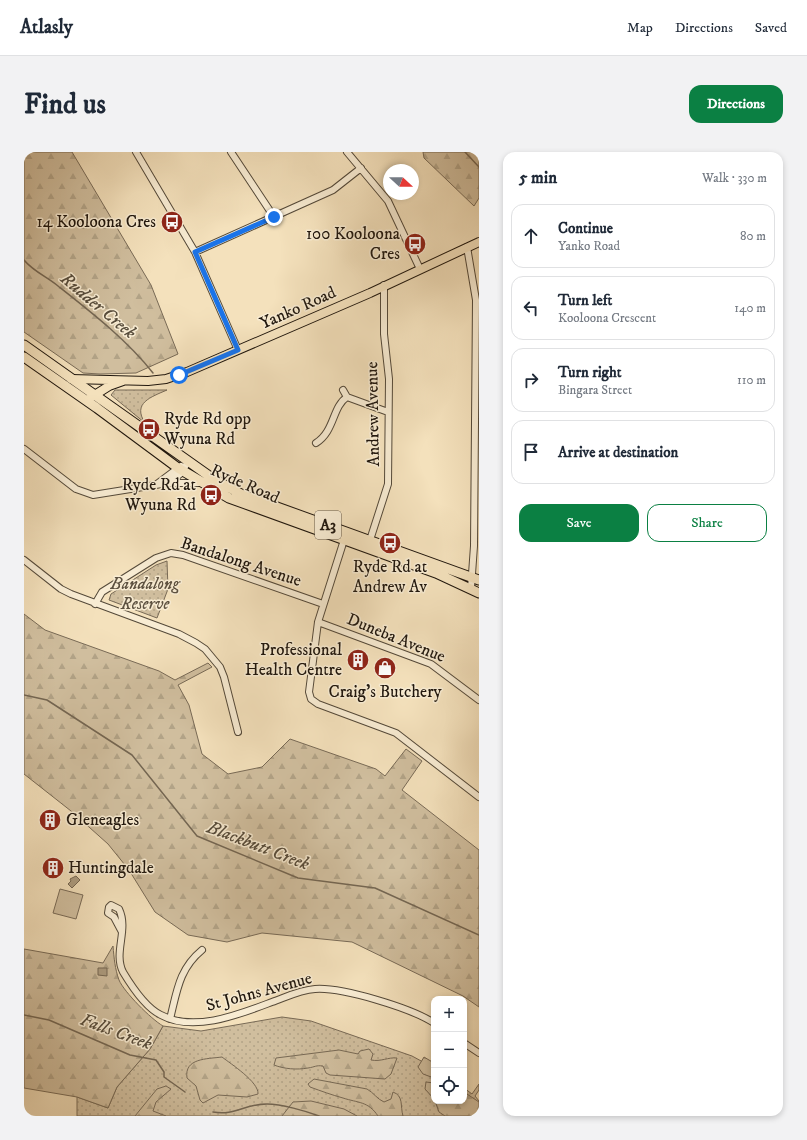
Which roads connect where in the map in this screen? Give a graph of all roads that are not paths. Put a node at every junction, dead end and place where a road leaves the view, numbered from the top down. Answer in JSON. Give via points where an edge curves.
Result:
{"nodes":[{"id":1,"x":136,"y":152,"type":"edge"},
{"id":2,"x":231,"y":152,"type":"edge"},
{"id":3,"x":347,"y":152,"type":"edge"},
{"id":4,"x":361,"y":168,"type":"junction"},
{"id":5,"x":274,"y":217,"type":"junction"},
{"id":6,"x":479,"y":242,"type":"edge"},
{"id":7,"x":467,"y":247,"type":"junction"},
{"id":8,"x":195,"y":252,"type":"junction"},
{"id":9,"x":420,"y":269,"type":"junction"},
{"id":10,"x":384,"y":285,"type":"junction"},
{"id":11,"x":24,"y":345,"type":"edge"},
{"id":12,"x":238,"y":350,"type":"junction"},
{"id":13,"x":24,"y":357,"type":"edge"},
{"id":14,"x":71,"y":379,"type":"junction"},
{"id":15,"x":110,"y":380,"type":"junction"},
{"id":16,"x":124,"y":380,"type":"junction"},
{"id":17,"x":343,"y":390,"type":"dead end"},
{"id":18,"x":91,"y":396,"type":"junction"},
{"id":19,"x":347,"y":397,"type":"junction"},
{"id":20,"x":388,"y":412,"type":"junction"},
{"id":21,"x":316,"y":443,"type":"dead end"},
{"id":22,"x":24,"y":449,"type":"edge"},
{"id":23,"x":183,"y":467,"type":"junction"},
{"id":24,"x":168,"y":483,"type":"junction"},
{"id":25,"x":202,"y":483,"type":"junction"},
{"id":26,"x":157,"y":484,"type":"junction"},
{"id":27,"x":344,"y":540,"type":"junction"},
{"id":28,"x":370,"y":540,"type":"junction"},
{"id":29,"x":24,"y":560,"type":"edge"},
{"id":30,"x":476,"y":578,"type":"edge"},
{"id":31,"x":475,"y":591,"type":"edge"},
{"id":32,"x":95,"y":604,"type":"junction"},
{"id":33,"x":323,"y":604,"type":"junction"},
{"id":34,"x":318,"y":622,"type":"junction"},
{"id":35,"x":479,"y":700,"type":"edge"},
{"id":36,"x":238,"y":732,"type":"dead end"},
{"id":37,"x":479,"y":797,"type":"edge"},
{"id":38,"x":122,"y":932,"type":"dead end"},
{"id":39,"x":202,"y":950,"type":"dead end"},
{"id":40,"x":170,"y":1019,"type":"junction"},
{"id":41,"x":431,"y":1022,"type":"edge"},
{"id":42,"x":467,"y":1045,"type":"edge"},
{"id":43,"x":479,"y":1053,"type":"edge"}],
"edges":[{"from":1,"to":8,"type":"street"},
{"from":2,"to":5,"type":"street"},
{"from":3,"to":4,"type":"street"},
{"from":4,"to":5,"type":"street","via":[[333,190]]},
{"from":4,"to":9,"type":"street","via":[[382,192],[394,211]]},
{"from":5,"to":8,"type":"street"},
{"from":6,"to":7,"type":"main road","name":"Yanko Road"},
{"from":7,"to":9,"type":"main road","name":"Yanko Road"},
{"from":7,"to":30,"type":"street","via":[[476,300]]},
{"from":8,"to":12,"type":"street"},
{"from":9,"to":10,"type":"main road","name":"Yanko Road"},
{"from":10,"to":12,"type":"main road","name":"Yanko Road"},
{"from":10,"to":20,"type":"street","name":"Andrew Avenue","via":[[384,334],[389,379]]},
{"from":11,"to":14,"type":"highway","name":"Ryde Road","number":"A3"},
{"from":12,"to":16,"type":"main road","name":"Yanko Road","via":[[166,379]]},
{"from":13,"to":18,"type":"highway","name":"Ryde Road","number":"A3"},
{"from":14,"to":15,"type":"main road","name":"Yanko Road"},
{"from":14,"to":18,"type":"highway","name":"Ryde Road","number":"A3"},
{"from":15,"to":16,"type":"main road","name":"Yanko Road"},
{"from":15,"to":18,"type":"main road"},
{"from":16,"to":18,"type":"main road","name":"Yanko Road"},
{"from":17,"to":19,"type":"street"},
{"from":18,"to":23,"type":"highway","name":"Ryde Road","number":"A3"},
{"from":19,"to":20,"type":"street"},
{"from":19,"to":21,"type":"street","via":[[340,405],[328,434]]},
{"from":20,"to":28,"type":"street","name":"Andrew Avenue","via":[[387,490]]},
{"from":22,"to":26,"type":"street","via":[[76,489],[88,494],[99,495]]},
{"from":23,"to":24,"type":"street"},
{"from":23,"to":25,"type":"highway","name":"Ryde Road","number":"A3"},
{"from":23,"to":26,"type":"street"},
{"from":23,"to":28,"type":"highway","name":"Ryde Road","number":"A3","via":[[212,478],[241,494]]},
{"from":24,"to":25,"type":"street"},
{"from":24,"to":26,"type":"street"},
{"from":25,"to":27,"type":"highway","name":"Ryde Road","number":"A3","via":[[245,505]]},
{"from":27,"to":31,"type":"highway","name":"Ryde Road","number":"A3","via":[[436,573]]},
{"from":27,"to":33,"type":"street"},
{"from":28,"to":30,"type":"highway","name":"Ryde Road","number":"A3"},
{"from":29,"to":32,"type":"street","via":[[61,589]]},
{"from":30,"to":31,"type":"street"},
{"from":32,"to":33,"type":"street","name":"Bandalong Avenue","via":[[102,592],[156,558],[177,553]]},
{"from":32,"to":36,"type":"street","via":[[179,634],[196,642],[205,650],[220,667]]},
{"from":33,"to":34,"type":"street"},
{"from":34,"to":35,"type":"street","name":"Duneba Avenue","via":[[431,664]]},
{"from":34,"to":37,"type":"street","via":[[309,692],[314,702],[396,733]]},
{"from":38,"to":40,"type":"street","name":"St Johns Avenue","via":[[120,962],[123,972],[149,1007]]},
{"from":39,"to":40,"type":"street","via":[[192,958],[183,971]]},
{"from":40,"to":41,"type":"street","name":"St Johns Avenue","via":[[190,1022],[219,1020],[303,991],[327,989],[391,1004]]},
{"from":42,"to":43,"type":"street"}]}
